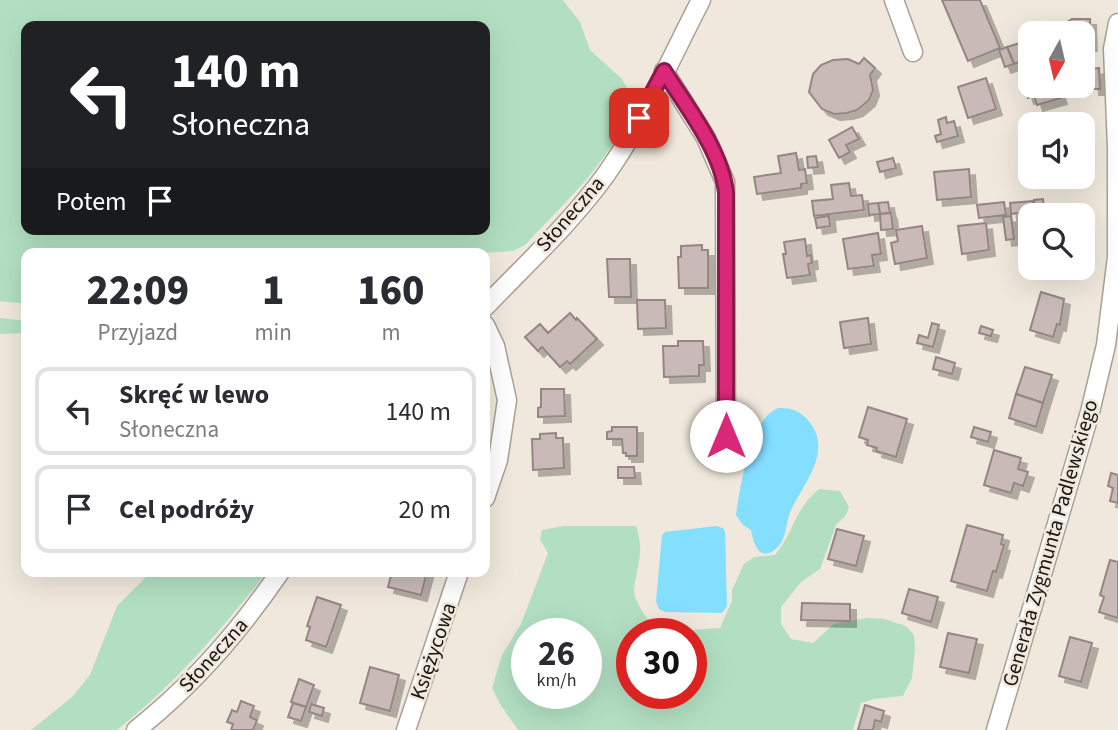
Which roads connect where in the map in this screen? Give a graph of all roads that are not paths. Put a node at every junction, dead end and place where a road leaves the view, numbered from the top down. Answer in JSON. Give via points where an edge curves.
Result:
{"nodes":[{"id":1,"x":701,"y":0,"type":"edge"},
{"id":2,"x":894,"y":0,"type":"edge"},
{"id":3,"x":1118,"y":23,"type":"edge"},
{"id":4,"x":913,"y":52,"type":"dead end"},
{"id":5,"x":664,"y":71,"type":"junction"},
{"id":6,"x":1117,"y":147,"type":"edge"},
{"id":7,"x":490,"y":302,"type":"edge"},
{"id":8,"x":490,"y":336,"type":"edge"},
{"id":9,"x":726,"y":436,"type":"dead end"},
{"id":10,"x":490,"y":483,"type":"edge"},
{"id":11,"x":276,"y":577,"type":"edge"},
{"id":12,"x":457,"y":577,"type":"edge"},
{"id":13,"x":136,"y":730,"type":"edge"},
{"id":14,"x":406,"y":730,"type":"edge"},
{"id":15,"x":996,"y":730,"type":"edge"}],
"edges":[{"from":1,"to":5,"type":"street","name":"Słoneczna"},
{"from":2,"to":4,"type":"street"},
{"from":3,"to":6,"type":"street","name":"Generała Zygmunta Padlewskiego","via":[[1113,49]]},
{"from":5,"to":7,"type":"street","name":"Słoneczna","via":[[607,173],[572,217]]},
{"from":5,"to":9,"type":"street","via":[[706,138],[725,182]]},
{"from":6,"to":15,"type":"street","name":"Generała Zygmunta Padlewskiego","via":[[1116,257],[1106,345]]},
{"from":8,"to":10,"type":"street","via":[[507,400]]},
{"from":11,"to":13,"type":"street","name":"Słoneczna","via":[[200,674]]},
{"from":12,"to":14,"type":"street","name":"Księżycowa"}]}
